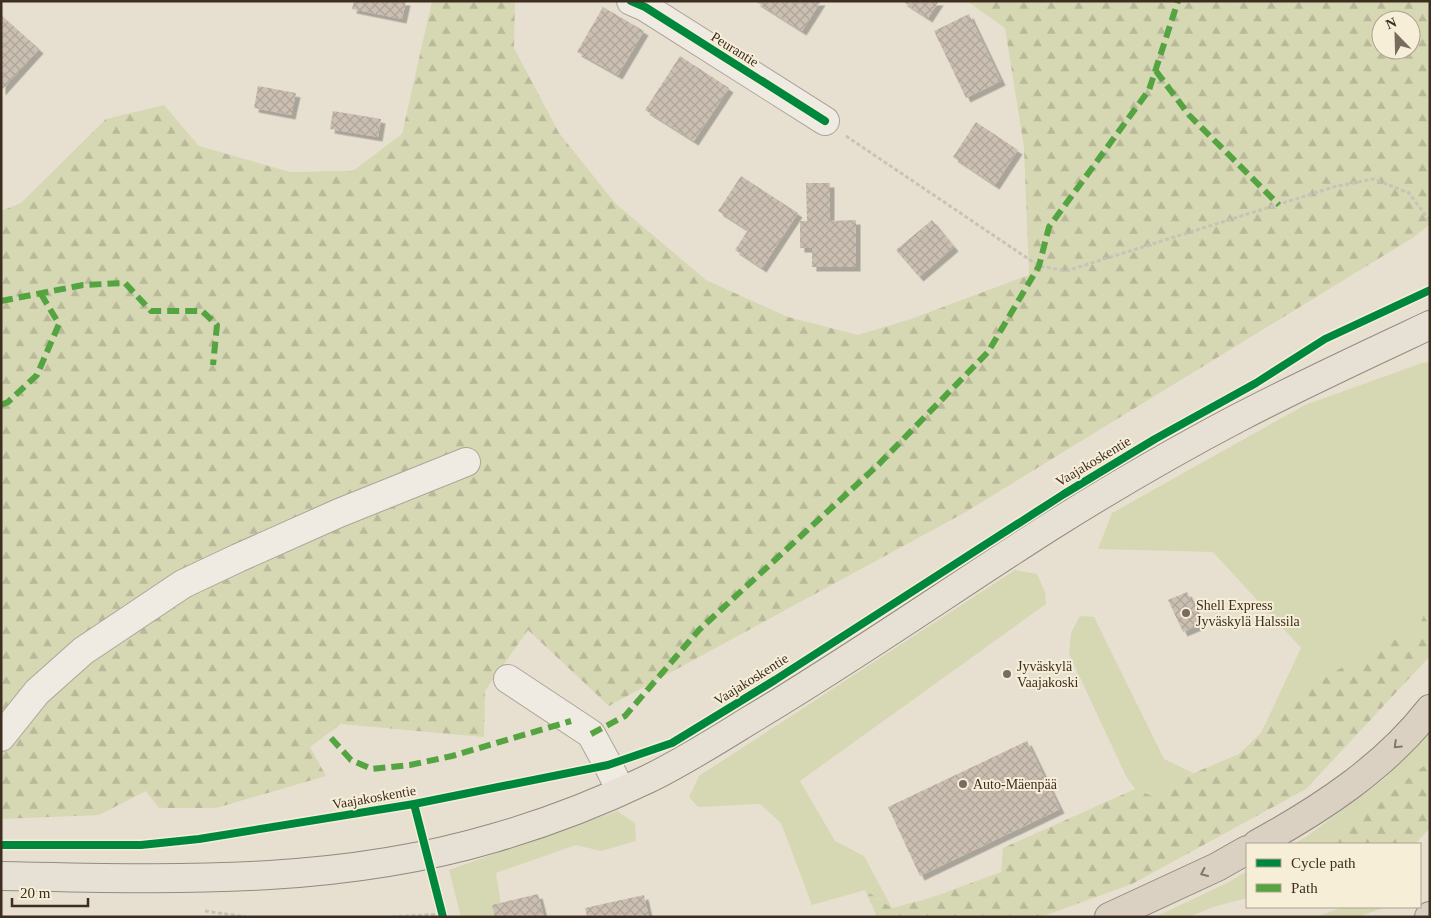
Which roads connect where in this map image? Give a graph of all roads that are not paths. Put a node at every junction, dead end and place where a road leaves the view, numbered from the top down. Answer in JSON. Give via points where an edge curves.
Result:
{"nodes":[{"id":1,"x":631,"y":1,"type":"edge"},
{"id":2,"x":825,"y":121,"type":"road end"},
{"id":3,"x":1430,"y":325,"type":"edge"},
{"id":4,"x":1430,"y":344,"type":"edge"},
{"id":5,"x":1335,"y":369,"type":"junction"},
{"id":6,"x":466,"y":462,"type":"dead end"},
{"id":7,"x":508,"y":678,"type":"dead end"},
{"id":8,"x":1430,"y":709,"type":"edge"},
{"id":9,"x":1,"y":737,"type":"edge"},
{"id":10,"x":621,"y":791,"type":"junction"},
{"id":11,"x":1259,"y":843,"type":"edge"},
{"id":12,"x":1246,"y":851,"type":"edge"},
{"id":13,"x":1,"y":876,"type":"edge"},
{"id":14,"x":1109,"y":917,"type":"edge"}],
"edges":[{"from":1,"to":2,"type":"street","name":"Peurantie","via":[[645,6]]},
{"from":3,"to":5,"type":"main road"},
{"from":4,"to":5,"type":"main road"},
{"from":5,"to":10,"type":"main road","via":[[1237,418],[1141,472],[1049,527],[790,696],[682,761]]},
{"from":6,"to":9,"type":"street","via":[[339,513],[183,584],[83,651],[37,692]]},
{"from":7,"to":10,"type":"street","via":[[591,734]]},
{"from":8,"to":11,"type":"highway","one_way":true,"via":[[1418,725],[1367,773],[1299,821]]},
{"from":10,"to":13,"type":"main road","via":[[493,839],[368,865],[298,874],[200,879]]},
{"from":12,"to":14,"type":"highway","one_way":true}]}
